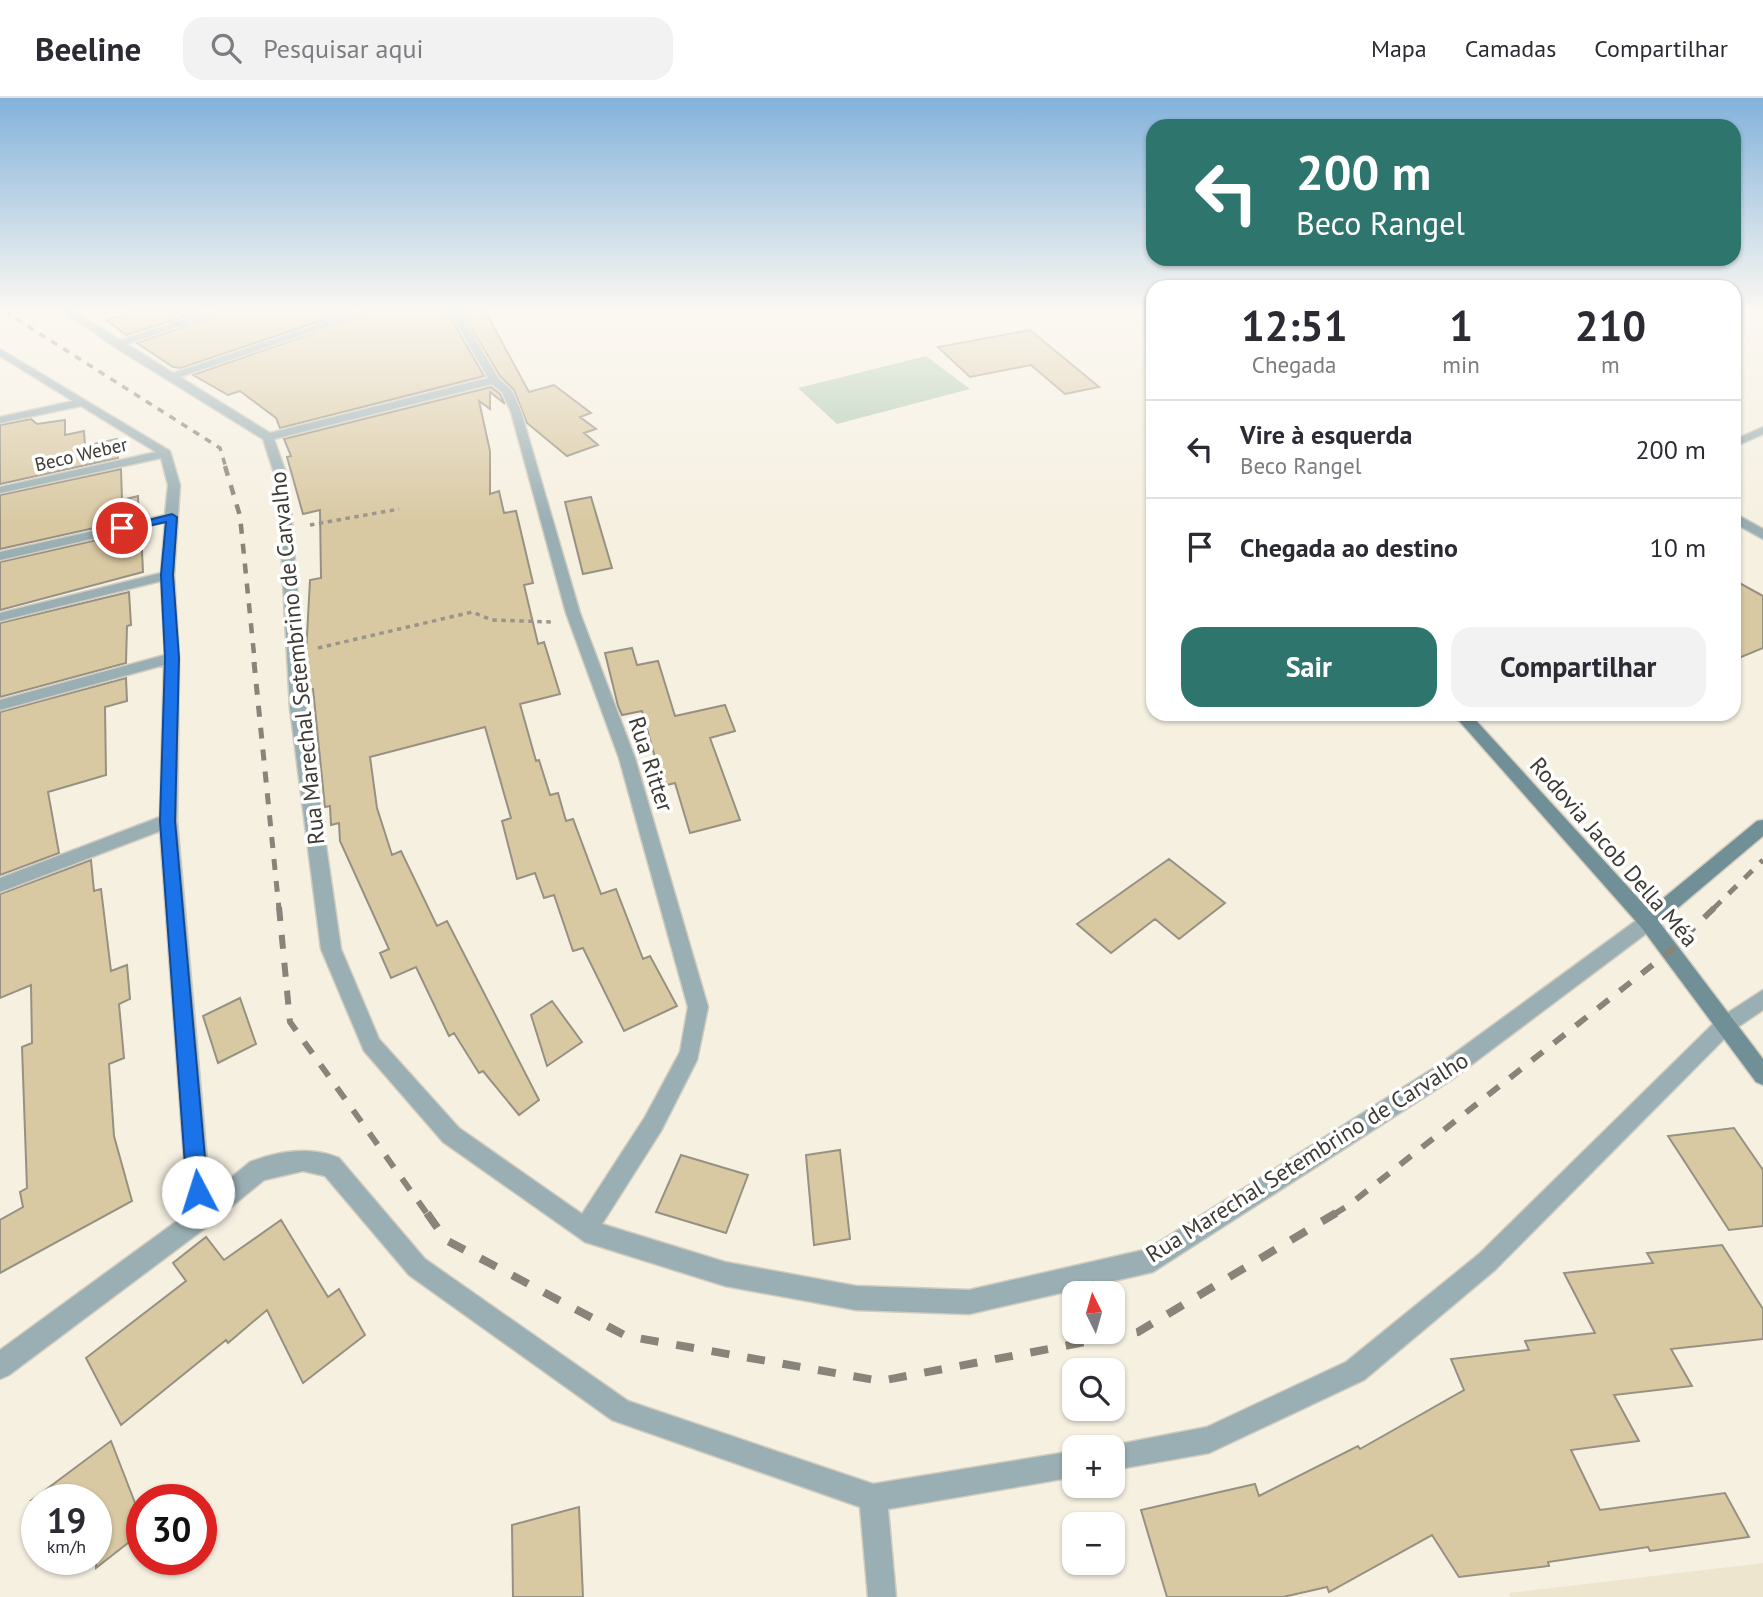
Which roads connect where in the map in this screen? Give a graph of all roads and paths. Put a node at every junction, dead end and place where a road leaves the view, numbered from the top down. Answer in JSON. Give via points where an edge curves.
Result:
{"nodes":[{"id":1,"x":45,"y":381,"type":"edge"},
{"id":2,"x":176,"y":381,"type":"edge"},
{"id":3,"x":490,"y":381,"type":"edge"},
{"id":4,"x":495,"y":381,"type":"edge"},
{"id":5,"x":80,"y":403,"type":"junction"},
{"id":6,"x":0,"y":419,"type":"edge"},
{"id":7,"x":1763,"y":430,"type":"edge"},
{"id":8,"x":268,"y":437,"type":"junction"},
{"id":9,"x":1741,"y":440,"type":"edge"},
{"id":10,"x":166,"y":453,"type":"junction"},
{"id":11,"x":3,"y":490,"type":"dead end"},
{"id":12,"x":399,"y":509,"type":"dead end"},
{"id":13,"x":172,"y":517,"type":"junction"},
{"id":14,"x":1741,"y":521,"type":"edge"},
{"id":15,"x":285,"y":529,"type":"junction"},
{"id":16,"x":1763,"y":535,"type":"edge"},
{"id":17,"x":0,"y":556,"type":"edge"},
{"id":18,"x":167,"y":575,"type":"junction"},
{"id":19,"x":0,"y":617,"type":"edge"},
{"id":20,"x":577,"y":623,"type":"junction"},
{"id":21,"x":294,"y":654,"type":"junction"},
{"id":22,"x":172,"y":658,"type":"junction"},
{"id":23,"x":0,"y":705,"type":"edge"},
{"id":24,"x":1467,"y":721,"type":"edge"},
{"id":25,"x":168,"y":821,"type":"junction"},
{"id":26,"x":1763,"y":826,"type":"edge"},
{"id":27,"x":0,"y":885,"type":"edge"},
{"id":28,"x":1647,"y":922,"type":"junction"},
{"id":29,"x":1763,"y":999,"type":"edge"},
{"id":30,"x":1725,"y":1025,"type":"junction"},
{"id":31,"x":1763,"y":1075,"type":"edge"},
{"id":32,"x":200,"y":1218,"type":"junction"},
{"id":33,"x":585,"y":1230,"type":"junction"},
{"id":34,"x":0,"y":1366,"type":"edge"},
{"id":35,"x":1125,"y":1455,"type":"edge"},
{"id":36,"x":1062,"y":1466,"type":"edge"},
{"id":37,"x":873,"y":1499,"type":"junction"},
{"id":38,"x":882,"y":1597,"type":"edge"}],
"edges":[{"from":1,"to":5,"type":"street"},
{"from":2,"to":8,"type":"street"},
{"from":3,"to":8,"type":"street"},
{"from":4,"to":20,"type":"street","name":"Rua Ritter","via":[[507,391],[516,412]]},
{"from":5,"to":6,"type":"street"},
{"from":5,"to":10,"type":"street"},
{"from":7,"to":9,"type":"street"},
{"from":8,"to":15,"type":"street","name":"Rua Marechal Setembrino de Carvalho","via":[[280,473]]},
{"from":10,"to":11,"type":"street","name":"Beco Weber"},
{"from":10,"to":13,"type":"street","via":[[174,485]]},
{"from":12,"to":15,"type":"path"},
{"from":13,"to":17,"type":"street"},
{"from":13,"to":18,"type":"street"},
{"from":14,"to":16,"type":"street"},
{"from":15,"to":21,"type":"street","name":"Rua Marechal Setembrino de Carvalho"},
{"from":18,"to":19,"type":"street"},
{"from":18,"to":22,"type":"street"},
{"from":20,"to":21,"type":"path","via":[[492,620],[472,612]]},
{"from":20,"to":33,"type":"street","name":"Rua Ritter","via":[[627,758],[698,1007],[690,1053],[653,1124]]},
{"from":21,"to":33,"type":"street","name":"Rua Marechal Setembrino de Carvalho","via":[[331,949],[371,1045],[452,1135]]},
{"from":22,"to":23,"type":"street"},
{"from":22,"to":25,"type":"street"},
{"from":24,"to":28,"type":"street","name":"Rodovia Jacob Della Méa"},
{"from":25,"to":27,"type":"street"},
{"from":25,"to":32,"type":"street"},
{"from":26,"to":28,"type":"street","name":"Rua Marechal Setembrino de Carvalho"},
{"from":28,"to":30,"type":"street","name":"Rodovia Jacob Della Méa"},
{"from":28,"to":33,"type":"street","name":"Rua Marechal Setembrino de Carvalho","via":[[1444,1073],[1153,1260],[969,1302],[856,1298],[725,1274]]},
{"from":29,"to":30,"type":"street"},
{"from":30,"to":31,"type":"street","name":"Rodovia Jacob Della Méa"},
{"from":30,"to":35,"type":"street","via":[[1487,1262],[1354,1371],[1209,1440]]},
{"from":32,"to":34,"type":"street"},
{"from":32,"to":37,"type":"street","via":[[258,1170],[303,1160],[331,1166],[417,1267],[621,1411]]},
{"from":36,"to":37,"type":"street"},
{"from":37,"to":38,"type":"street"}]}
